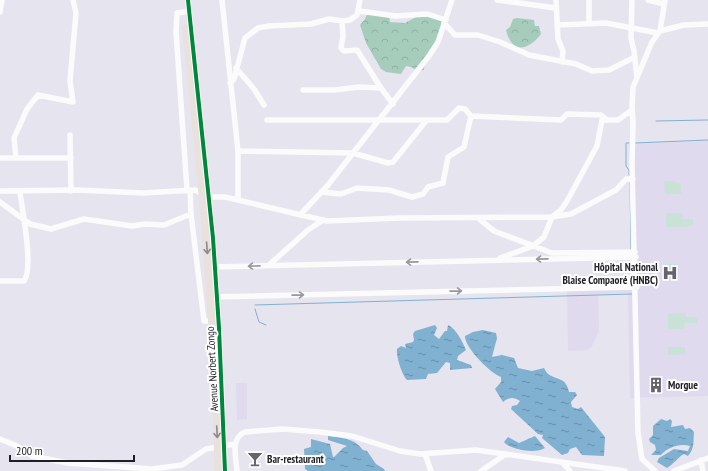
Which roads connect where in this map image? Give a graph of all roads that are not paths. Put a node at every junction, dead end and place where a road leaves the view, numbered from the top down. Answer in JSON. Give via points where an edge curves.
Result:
{"nodes":[{"id":1,"x":2,"y":0,"type":"edge"},
{"id":2,"x":73,"y":0,"type":"edge"},
{"id":3,"x":184,"y":0,"type":"edge"},
{"id":4,"x":188,"y":0,"type":"edge"},
{"id":5,"x":222,"y":0,"type":"edge"},
{"id":6,"x":360,"y":0,"type":"edge"},
{"id":7,"x":452,"y":0,"type":"edge"},
{"id":8,"x":497,"y":0,"type":"edge"},
{"id":9,"x":556,"y":0,"type":"edge"},
{"id":10,"x":589,"y":0,"type":"edge"},
{"id":11,"x":632,"y":0,"type":"edge"},
{"id":12,"x":648,"y":0,"type":"edge"},
{"id":13,"x":664,"y":2,"type":"edge"},
{"id":14,"x":556,"y":8,"type":"junction"},
{"id":15,"x":359,"y":11,"type":"junction"},
{"id":16,"x":0,"y":12,"type":"edge"},
{"id":17,"x":185,"y":12,"type":"junction"},
{"id":18,"x":342,"y":21,"type":"junction"},
{"id":19,"x":445,"y":22,"type":"junction"},
{"id":20,"x":589,"y":22,"type":"junction"},
{"id":21,"x":708,"y":24,"type":"edge"},
{"id":22,"x":558,"y":25,"type":"junction"},
{"id":23,"x":631,"y":26,"type":"junction"},
{"id":24,"x":659,"y":32,"type":"junction"},
{"id":25,"x":635,"y":57,"type":"junction"},
{"id":26,"x":562,"y":62,"type":"junction"},
{"id":27,"x":236,"y":68,"type":"junction"},
{"id":28,"x":637,"y":78,"type":"junction"},
{"id":29,"x":230,"y":83,"type":"junction"},
{"id":30,"x":381,"y":88,"type":"junction"},
{"id":31,"x":303,"y":90,"type":"dead end"},
{"id":32,"x":393,"y":104,"type":"junction"},
{"id":33,"x":264,"y":105,"type":"dead end"},
{"id":34,"x":632,"y":110,"type":"junction"},
{"id":35,"x":471,"y":116,"type":"junction"},
{"id":36,"x":381,"y":119,"type":"junction"},
{"id":37,"x":267,"y":120,"type":"dead end"},
{"id":38,"x":606,"y":120,"type":"junction"},
{"id":39,"x":426,"y":121,"type":"junction"},
{"id":40,"x":70,"y":135,"type":"dead end"},
{"id":41,"x":238,"y":151,"type":"junction"},
{"id":42,"x":353,"y":153,"type":"junction"},
{"id":43,"x":0,"y":158,"type":"edge"},
{"id":44,"x":16,"y":158,"type":"junction"},
{"id":45,"x":71,"y":158,"type":"junction"},
{"id":46,"x":633,"y":179,"type":"junction"},
{"id":47,"x":189,"y":190,"type":"junction"},
{"id":48,"x":0,"y":191,"type":"edge"},
{"id":49,"x":71,"y":191,"type":"junction"},
{"id":50,"x":20,"y":192,"type":"junction"},
{"id":51,"x":321,"y":192,"type":"junction"},
{"id":52,"x":206,"y":196,"type":"junction"},
{"id":53,"x":238,"y":200,"type":"junction"},
{"id":54,"x":0,"y":202,"type":"edge"},
{"id":55,"x":191,"y":214,"type":"junction"},
{"id":56,"x":300,"y":216,"type":"junction"},
{"id":57,"x":552,"y":216,"type":"junction"},
{"id":58,"x":478,"y":218,"type":"junction"},
{"id":59,"x":23,"y":220,"type":"junction"},
{"id":60,"x":323,"y":220,"type":"junction"},
{"id":61,"x":533,"y":246,"type":"junction"},
{"id":62,"x":635,"y":255,"type":"junction"},
{"id":63,"x":496,"y":260,"type":"junction"},
{"id":64,"x":269,"y":265,"type":"junction"},
{"id":65,"x":212,"y":267,"type":"junction"},
{"id":66,"x":0,"y":281,"type":"edge"},
{"id":67,"x":636,"y":286,"type":"junction"},
{"id":68,"x":214,"y":297,"type":"junction"},
{"id":69,"x":212,"y":321,"type":"junction"},
{"id":70,"x":0,"y":439,"type":"edge"},
{"id":71,"x":235,"y":444,"type":"junction"},
{"id":72,"x":221,"y":446,"type":"junction"},
{"id":73,"x":425,"y":454,"type":"junction"},
{"id":74,"x":506,"y":454,"type":"junction"},
{"id":75,"x":708,"y":458,"type":"edge"},
{"id":76,"x":701,"y":460,"type":"junction"},
{"id":77,"x":562,"y":462,"type":"junction"},
{"id":78,"x":218,"y":471,"type":"edge"},
{"id":79,"x":225,"y":471,"type":"edge"},
{"id":80,"x":237,"y":471,"type":"edge"},
{"id":81,"x":431,"y":471,"type":"edge"},
{"id":82,"x":481,"y":471,"type":"edge"},
{"id":83,"x":570,"y":471,"type":"edge"},
{"id":84,"x":624,"y":471,"type":"edge"},
{"id":85,"x":655,"y":471,"type":"edge"},
{"id":86,"x":674,"y":471,"type":"edge"},
{"id":87,"x":703,"y":471,"type":"edge"}],
"edges":[{"from":1,"to":16,"type":"street"},
{"from":2,"to":44,"type":"street","via":[[76,13],[70,81],[73,102],[38,95],[27,109],[14,138]]},
{"from":3,"to":17,"type":"main road"},
{"from":4,"to":52,"type":"main road"},
{"from":5,"to":29,"type":"street"},
{"from":6,"to":15,"type":"street"},
{"from":7,"to":19,"type":"street"},
{"from":8,"to":14,"type":"street"},
{"from":9,"to":14,"type":"street"},
{"from":10,"to":20,"type":"street"},
{"from":11,"to":23,"type":"street"},
{"from":12,"to":13,"type":"street"},
{"from":13,"to":24,"type":"street"},
{"from":14,"to":22,"type":"street"},
{"from":15,"to":18,"type":"street","via":[[354,18]]},
{"from":15,"to":19,"type":"street","via":[[396,16],[427,14]]},
{"from":17,"to":47,"type":"street","via":[[177,13],[176,30]]},
{"from":17,"to":52,"type":"main road"},
{"from":18,"to":27,"type":"street","via":[[329,19],[311,24],[258,28],[245,38]]},
{"from":18,"to":30,"type":"street","via":[[341,50],[357,50]]},
{"from":19,"to":26,"type":"street","via":[[455,35],[478,35],[529,55]]},
{"from":19,"to":32,"type":"street","via":[[430,56]]},
{"from":20,"to":22,"type":"street"},
{"from":20,"to":23,"type":"street"},
{"from":21,"to":24,"type":"street","via":[[684,25]]},
{"from":22,"to":26,"type":"street","via":[[558,39],[563,51]]},
{"from":23,"to":24,"type":"street"},
{"from":23,"to":25,"type":"street"},
{"from":24,"to":28,"type":"street"},
{"from":25,"to":26,"type":"street","via":[[609,70],[601,71],[592,71],[576,64]]},
{"from":25,"to":28,"type":"street"},
{"from":27,"to":29,"type":"street","via":[[234,79]]},
{"from":27,"to":33,"type":"street"},
{"from":28,"to":34,"type":"street","via":[[633,87]]},
{"from":29,"to":41,"type":"street"},
{"from":30,"to":31,"type":"street"},
{"from":30,"to":32,"type":"street"},
{"from":32,"to":36,"type":"street"},
{"from":34,"to":38,"type":"street","via":[[618,120]]},
{"from":34,"to":46,"type":"street"},
{"from":35,"to":38,"type":"street","via":[[561,120],[567,114],[574,114],[601,115]]},
{"from":35,"to":39,"type":"street","via":[[465,109],[459,108],[447,120]]},
{"from":35,"to":51,"type":"street","via":[[464,147],[448,157],[443,183],[428,187],[423,194],[412,197],[389,190],[357,188],[341,194]]},
{"from":36,"to":37,"type":"street"},
{"from":36,"to":39,"type":"street"},
{"from":36,"to":42,"type":"street"},
{"from":38,"to":57,"type":"street","via":[[602,120],[597,146],[585,171],[564,206]]},
{"from":39,"to":42,"type":"street","via":[[393,162],[388,164]]},
{"from":40,"to":45,"type":"street"},
{"from":41,"to":42,"type":"street"},
{"from":41,"to":53,"type":"street"},
{"from":42,"to":51,"type":"street"},
{"from":43,"to":44,"type":"street"},
{"from":44,"to":45,"type":"street"},
{"from":45,"to":49,"type":"street"},
{"from":46,"to":57,"type":"street","via":[[626,179],[616,190],[571,214]]},
{"from":46,"to":62,"type":"street"},
{"from":47,"to":49,"type":"street","via":[[142,193]]},
{"from":47,"to":52,"type":"street","via":[[199,191]]},
{"from":47,"to":55,"type":"street"},
{"from":48,"to":50,"type":"street"},
{"from":49,"to":50,"type":"street"},
{"from":50,"to":59,"type":"street"},
{"from":51,"to":56,"type":"street"},
{"from":52,"to":53,"type":"street"},
{"from":52,"to":65,"type":"main road","name":"Avenue Norbert Zongo"},
{"from":53,"to":56,"type":"street"},
{"from":54,"to":59,"type":"street"},
{"from":55,"to":59,"type":"street","via":[[164,225],[132,226],[84,219],[51,228],[38,227]]},
{"from":55,"to":69,"type":"street","via":[[204,321]]},
{"from":56,"to":60,"type":"street"},
{"from":57,"to":58,"type":"street"},
{"from":57,"to":61,"type":"street","via":[[544,237]]},
{"from":58,"to":60,"type":"street"},
{"from":58,"to":61,"type":"street","via":[[494,231]]},
{"from":59,"to":66,"type":"street","via":[[28,258],[27,276],[24,281],[19,282]]},
{"from":60,"to":64,"type":"street","via":[[303,234]]},
{"from":61,"to":62,"type":"street","via":[[557,253]]},
{"from":61,"to":63,"type":"street"},
{"from":62,"to":63,"type":"street","one_way":true},
{"from":62,"to":67,"type":"street"},
{"from":63,"to":64,"type":"street","one_way":true},
{"from":64,"to":65,"type":"street","one_way":true},
{"from":65,"to":68,"type":"main road","name":"Avenue Norbert Zongo"},
{"from":68,"to":67,"type":"street","one_way":true},
{"from":67,"to":85,"type":"street","via":[[639,448],[642,459]]},
{"from":68,"to":69,"type":"main road","name":"Avenue Norbert Zongo"},
{"from":68,"to":72,"type":"main road","name":"Avenue Norbert Zongo"},
{"from":69,"to":72,"type":"main road","name":"Avenue Norbert Zongo","one_way":true},
{"from":70,"to":72,"type":"street","via":[[32,456],[68,463],[152,469],[182,464],[206,449]]},
{"from":71,"to":72,"type":"street"},
{"from":71,"to":73,"type":"street","via":[[245,432],[283,429],[352,436],[400,450]]},
{"from":71,"to":80,"type":"street"},
{"from":72,"to":78,"type":"main road","name":"Avenue Norbert Zongo"},
{"from":72,"to":79,"type":"main road","name":"Avenue Norbert Zongo"},
{"from":73,"to":74,"type":"street","via":[[476,450]]},
{"from":73,"to":81,"type":"street"},
{"from":74,"to":77,"type":"street"},
{"from":74,"to":82,"type":"street"},
{"from":75,"to":76,"type":"street"},
{"from":76,"to":86,"type":"street"},
{"from":76,"to":87,"type":"street"},
{"from":77,"to":83,"type":"street"},
{"from":77,"to":84,"type":"street"}]}
